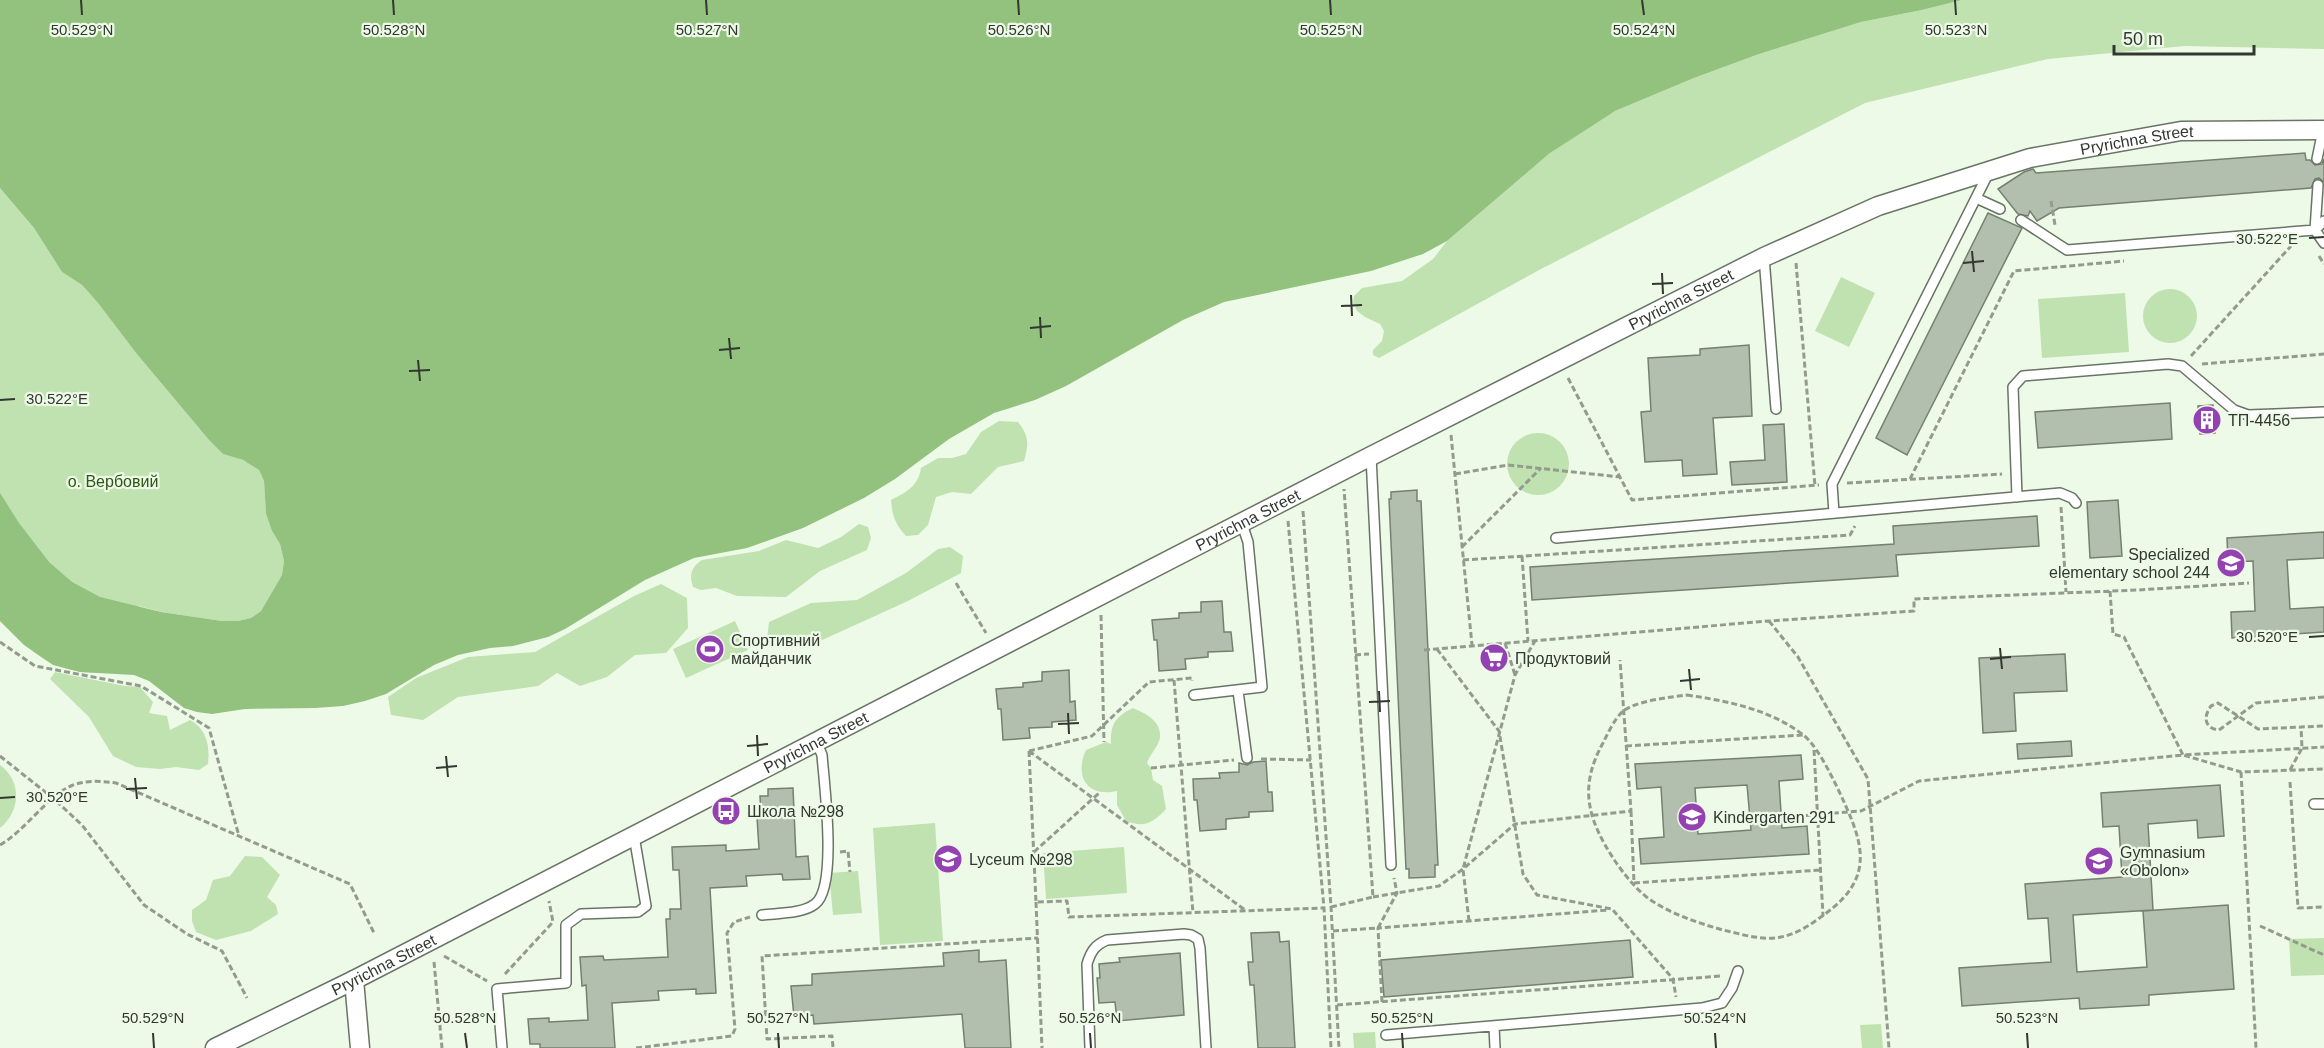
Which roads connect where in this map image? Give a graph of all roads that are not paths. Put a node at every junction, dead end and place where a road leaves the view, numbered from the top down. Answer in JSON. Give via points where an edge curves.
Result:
{"nodes":[{"id":1,"x":2324,"y":130,"type":"edge"},
{"id":2,"x":2317,"y":159,"type":"dead end"},
{"id":3,"x":1990,"y":171,"type":"junction"},
{"id":4,"x":2318,"y":185,"type":"dead end"},
{"id":5,"x":1976,"y":198,"type":"junction"},
{"id":6,"x":2000,"y":210,"type":"dead end"},
{"id":7,"x":2021,"y":220,"type":"dead end"},
{"id":8,"x":2324,"y":221,"type":"edge"},
{"id":9,"x":2315,"y":230,"type":"junction"},
{"id":10,"x":2324,"y":243,"type":"edge"},
{"id":11,"x":1764,"y":257,"type":"junction"},
{"id":12,"x":1776,"y":409,"type":"dead end"},
{"id":13,"x":2324,"y":412,"type":"edge"},
{"id":14,"x":1371,"y":456,"type":"junction"},
{"id":15,"x":2017,"y":497,"type":"junction"},
{"id":16,"x":2076,"y":503,"type":"dead end"},
{"id":17,"x":1834,"y":513,"type":"junction"},
{"id":18,"x":1242,"y":524,"type":"junction"},
{"id":19,"x":1556,"y":538,"type":"dead end"},
{"id":20,"x":1238,"y":691,"type":"junction"},
{"id":21,"x":1194,"y":695,"type":"road end"},
{"id":22,"x":817,"y":742,"type":"junction"},
{"id":23,"x":1247,"y":758,"type":"road end"},
{"id":24,"x":634,"y":836,"type":"junction"},
{"id":25,"x":1391,"y":865,"type":"road end"},
{"id":26,"x":762,"y":915,"type":"road end"},
{"id":27,"x":1738,"y":973,"type":"road end"},
{"id":28,"x":354,"y":980,"type":"junction"},
{"id":29,"x":1494,"y":1026,"type":"junction"},
{"id":30,"x":1386,"y":1035,"type":"dead end"},
{"id":31,"x":215,"y":1048,"type":"edge"},
{"id":32,"x":360,"y":1048,"type":"edge"},
{"id":33,"x":502,"y":1048,"type":"edge"},
{"id":34,"x":1090,"y":1048,"type":"edge"},
{"id":35,"x":1206,"y":1048,"type":"edge"},
{"id":36,"x":1496,"y":1048,"type":"edge"}],
"edges":[{"from":1,"to":2,"type":"lane"},
{"from":1,"to":3,"type":"street","name":"Pryrichna Street","via":[[2181,131],[2030,158]]},
{"from":3,"to":5,"type":"lane"},
{"from":3,"to":11,"type":"street","name":"Pryrichna Street","via":[[1878,206]]},
{"from":4,"to":9,"type":"lane"},
{"from":5,"to":6,"type":"lane"},
{"from":5,"to":17,"type":"lane","via":[[1833,484]]},
{"from":7,"to":9,"type":"lane","via":[[2067,250]]},
{"from":8,"to":9,"type":"lane"},
{"from":9,"to":10,"type":"lane"},
{"from":11,"to":12,"type":"lane"},
{"from":11,"to":14,"type":"street","name":"Pryrichna Street"},
{"from":13,"to":15,"type":"lane","via":[[2248,416],[2234,410],[2182,366],[2168,364],[2023,376],[2013,387]]},
{"from":14,"to":18,"type":"street","name":"Pryrichna Street"},
{"from":14,"to":25,"type":"lane"},
{"from":15,"to":16,"type":"lane","via":[[2060,493]]},
{"from":15,"to":17,"type":"lane"},
{"from":17,"to":19,"type":"lane"},
{"from":18,"to":20,"type":"lane","via":[[1248,542],[1262,687]]},
{"from":18,"to":22,"type":"street","name":"Pryrichna Street"},
{"from":20,"to":21,"type":"lane"},
{"from":20,"to":23,"type":"lane"},
{"from":22,"to":24,"type":"street","name":"Pryrichna Street"},
{"from":22,"to":26,"type":"lane","via":[[822,755],[830,853],[824,891],[814,905],[804,909]]},
{"from":24,"to":28,"type":"street","name":"Pryrichna Street"},
{"from":24,"to":33,"type":"lane","via":[[646,906],[638,912],[581,914],[566,925],[566,983],[497,989]]},
{"from":27,"to":29,"type":"lane","via":[[1722,1003],[1702,1008]]},
{"from":28,"to":31,"type":"street","name":"Pryrichna Street"},
{"from":28,"to":32,"type":"street"},
{"from":29,"to":30,"type":"lane"},
{"from":29,"to":36,"type":"lane"},
{"from":34,"to":35,"type":"lane","via":[[1087,964],[1097,944],[1191,934],[1198,939],[1200,948]]}]}
